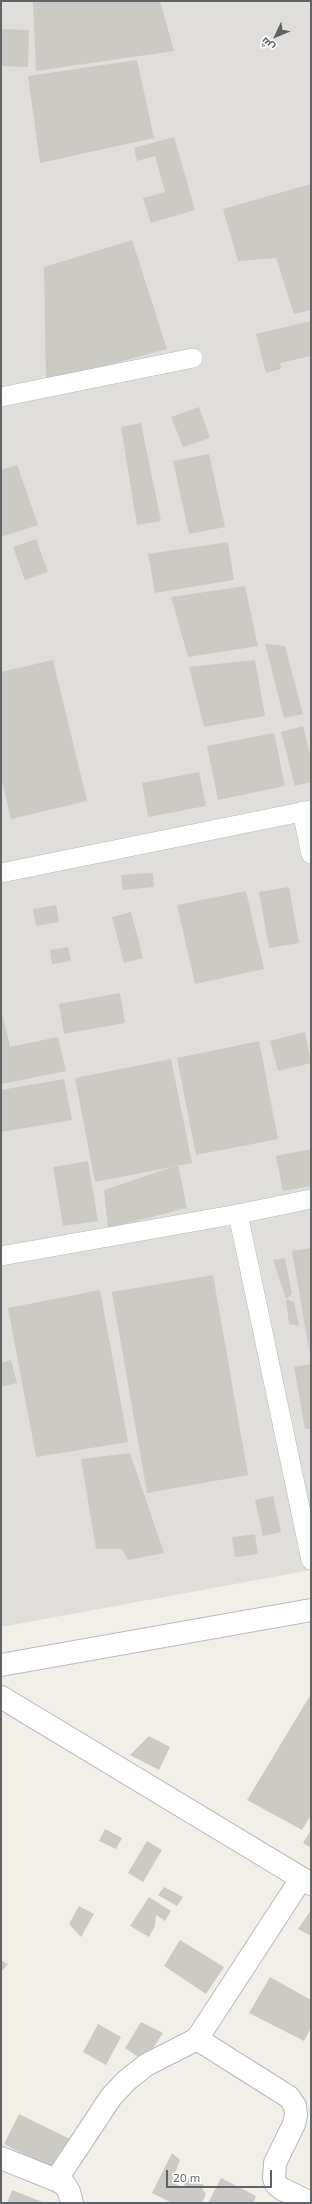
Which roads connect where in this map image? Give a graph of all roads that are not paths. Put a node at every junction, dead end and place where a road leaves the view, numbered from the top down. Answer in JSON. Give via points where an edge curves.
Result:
{"nodes":[{"id":1,"x":193,"y":358,"type":"dead end"},
{"id":2,"x":1,"y":397,"type":"edge"},
{"id":3,"x":307,"y":811,"type":"edge"},
{"id":4,"x":311,"y":854,"type":"edge"},
{"id":5,"x":1,"y":873,"type":"edge"},
{"id":6,"x":311,"y":1199,"type":"edge"},
{"id":7,"x":238,"y":1214,"type":"junction"},
{"id":8,"x":1,"y":1256,"type":"edge"},
{"id":9,"x":311,"y":1560,"type":"edge"},
{"id":10,"x":311,"y":1610,"type":"edge"},
{"id":11,"x":1,"y":1665,"type":"edge"},
{"id":12,"x":1,"y":1697,"type":"edge"},
{"id":13,"x":306,"y":1881,"type":"edge"},
{"id":14,"x":197,"y":2039,"type":"junction"},
{"id":15,"x":1,"y":2158,"type":"edge"},
{"id":16,"x":56,"y":2180,"type":"junction"},
{"id":17,"x":72,"y":2203,"type":"edge"},
{"id":18,"x":311,"y":2203,"type":"edge"}],
"edges":[{"from":1,"to":2,"type":"lane"},
{"from":3,"to":4,"type":"lane"},
{"from":3,"to":5,"type":"lane"},
{"from":6,"to":7,"type":"lane"},
{"from":7,"to":8,"type":"lane"},
{"from":7,"to":9,"type":"lane"},
{"from":10,"to":11,"type":"street"},
{"from":12,"to":13,"type":"street"},
{"from":13,"to":14,"type":"street"},
{"from":14,"to":16,"type":"street","via":[[146,2065],[126,2081],[111,2097]]},
{"from":14,"to":18,"type":"street","via":[[289,2097],[295,2106],[296,2115],[275,2163],[274,2178],[282,2189]]},
{"from":15,"to":16,"type":"street"},
{"from":16,"to":17,"type":"street","via":[[65,2185],[70,2192]]}]}
